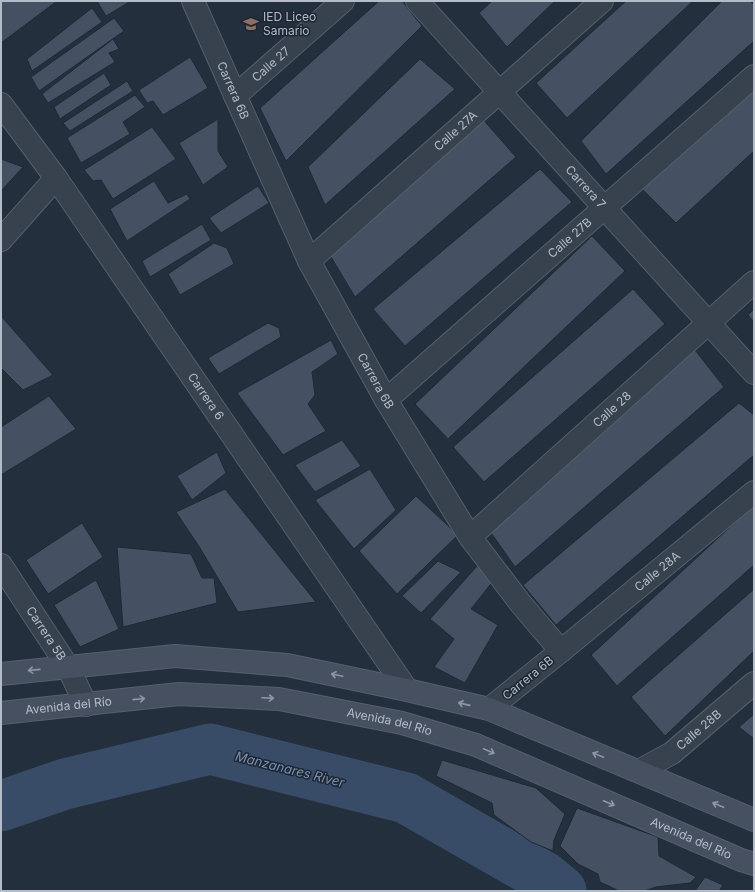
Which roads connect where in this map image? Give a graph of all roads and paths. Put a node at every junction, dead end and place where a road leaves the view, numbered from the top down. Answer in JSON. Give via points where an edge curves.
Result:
{"nodes":[{"id":1,"x":193,"y":1,"type":"edge"},
{"id":2,"x":343,"y":1,"type":"edge"},
{"id":3,"x":417,"y":1,"type":"edge"},
{"id":4,"x":602,"y":1,"type":"edge"},
{"id":5,"x":754,"y":76,"type":"edge"},
{"id":6,"x":499,"y":91,"type":"junction"},
{"id":7,"x":235,"y":96,"type":"junction"},
{"id":8,"x":1,"y":104,"type":"edge"},
{"id":9,"x":56,"y":178,"type":"junction"},
{"id":10,"x":604,"y":208,"type":"junction"},
{"id":11,"x":1,"y":240,"type":"edge"},
{"id":12,"x":309,"y":261,"type":"junction"},
{"id":13,"x":754,"y":282,"type":"edge"},
{"id":14,"x":708,"y":322,"type":"junction"},
{"id":15,"x":754,"y":372,"type":"edge"},
{"id":16,"x":386,"y":400,"type":"junction"},
{"id":17,"x":754,"y":492,"type":"edge"},
{"id":18,"x":470,"y":537,"type":"junction"},
{"id":19,"x":1,"y":565,"type":"edge"},
{"id":20,"x":561,"y":651,"type":"junction"},
{"id":21,"x":68,"y":667,"type":"junction"},
{"id":22,"x":1,"y":674,"type":"edge"},
{"id":23,"x":754,"y":684,"type":"edge"},
{"id":24,"x":407,"y":690,"type":"junction"},
{"id":25,"x":86,"y":705,"type":"junction"},
{"id":26,"x":489,"y":709,"type":"junction"},
{"id":27,"x":1,"y":713,"type":"edge"},
{"id":28,"x":639,"y":772,"type":"junction"},
{"id":29,"x":754,"y":820,"type":"edge"},
{"id":30,"x":754,"y":864,"type":"edge"}],
"edges":[{"from":1,"to":7,"type":"street","name":"Carrera 6B"},
{"from":2,"to":7,"type":"street","name":"Calle 27"},
{"from":3,"to":6,"type":"street","name":"Carrera 7"},
{"from":4,"to":6,"type":"street","name":"Calle 27A"},
{"from":5,"to":10,"type":"street","name":"Calle 27B"},
{"from":6,"to":10,"type":"street","name":"Carrera 7"},
{"from":6,"to":12,"type":"street","name":"Calle 27A"},
{"from":7,"to":12,"type":"street","name":"Carrera 6B"},
{"from":8,"to":9,"type":"street","name":"Carrera 6"},
{"from":9,"to":11,"type":"street"},
{"from":9,"to":24,"type":"street","name":"Carrera 6"},
{"from":10,"to":14,"type":"street","name":"Carrera 7"},
{"from":10,"to":16,"type":"street","name":"Calle 27B"},
{"from":12,"to":16,"type":"street","name":"Carrera 6B"},
{"from":13,"to":14,"type":"street","name":"Calle 28"},
{"from":14,"to":15,"type":"street","name":"Carrera 7"},
{"from":14,"to":18,"type":"street","name":"Calle 28"},
{"from":16,"to":18,"type":"street","name":"Carrera 6B"},
{"from":17,"to":20,"type":"street","name":"Calle 28A"},
{"from":18,"to":20,"type":"street","name":"Carrera 6B"},
{"from":19,"to":21,"type":"street","name":"Carrera 5B"},
{"from":20,"to":26,"type":"street","name":"Carrera 6B"},
{"from":21,"to":22,"type":"main road","one_way":true},
{"from":24,"to":21,"type":"main road","one_way":true,"via":[[287,665],[175,656]]},
{"from":21,"to":25,"type":"street","name":"Carrera 5B"},
{"from":23,"to":28,"type":"street","name":"Calle 28B","via":[[672,753]]},
{"from":26,"to":24,"type":"main road","one_way":true},
{"from":25,"to":27,"type":"main road","name":"Avenida del Río"},
{"from":25,"to":30,"type":"main road","name":"Avenida del Río","one_way":true,"via":[[179,694],[279,699],[402,723],[476,745]]},
{"from":28,"to":26,"type":"main road","one_way":true},
{"from":29,"to":28,"type":"main road","one_way":true}]}
